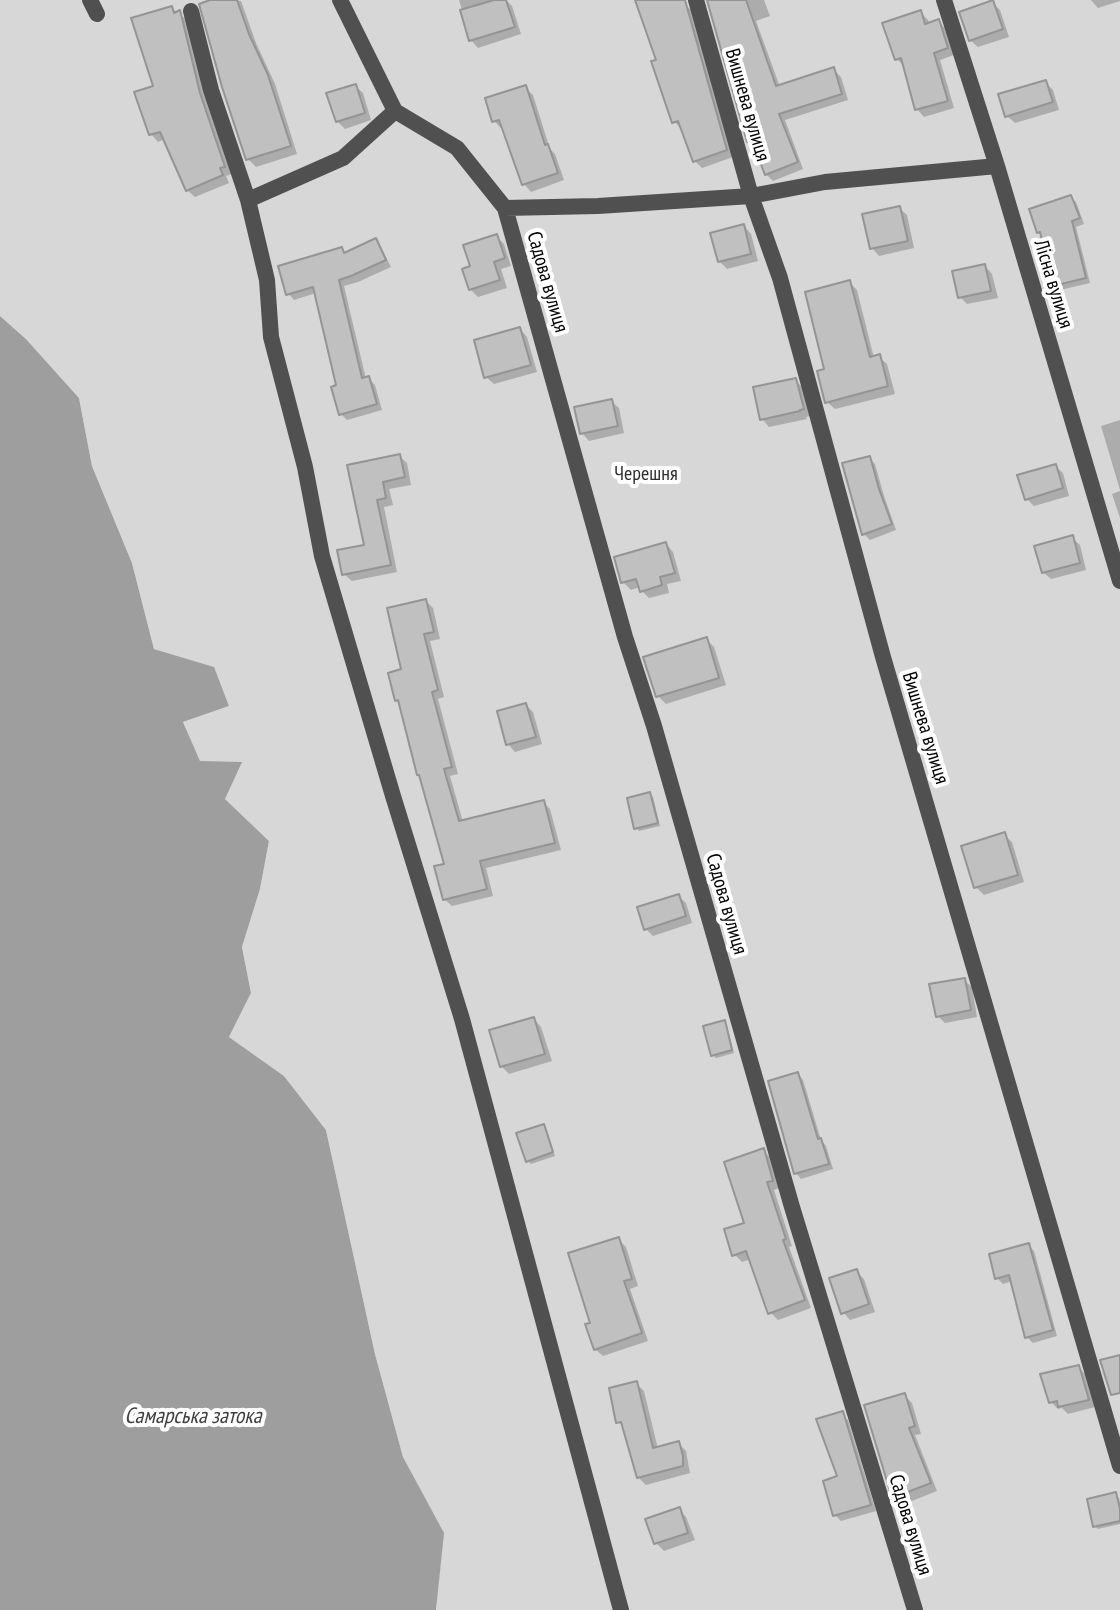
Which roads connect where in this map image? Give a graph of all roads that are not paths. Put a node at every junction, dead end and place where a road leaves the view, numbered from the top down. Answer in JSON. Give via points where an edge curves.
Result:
{"nodes":[{"id":1,"x":340,"y":0,"type":"edge"},
{"id":2,"x":696,"y":0,"type":"edge"},
{"id":3,"x":944,"y":0,"type":"edge"},
{"id":4,"x":191,"y":11,"type":"dead end"},
{"id":5,"x":395,"y":111,"type":"junction"},
{"id":6,"x":997,"y":166,"type":"junction"},
{"id":7,"x":751,"y":196,"type":"junction"},
{"id":8,"x":248,"y":200,"type":"junction"},
{"id":9,"x":505,"y":208,"type":"junction"},
{"id":10,"x":1120,"y":581,"type":"edge"},
{"id":11,"x":1120,"y":1466,"type":"edge"},
{"id":12,"x":621,"y":1610,"type":"edge"},
{"id":13,"x":915,"y":1610,"type":"edge"}],
"edges":[{"from":1,"to":5,"type":"lane"},
{"from":2,"to":7,"type":"lane","name":"Вишнева вулиця"},
{"from":3,"to":6,"type":"lane","name":"Лісна вулиця"},
{"from":4,"to":8,"type":"lane"},
{"from":5,"to":8,"type":"lane","via":[[343,158]]},
{"from":5,"to":9,"type":"lane","via":[[457,148]]},
{"from":6,"to":7,"type":"lane","via":[[825,182]]},
{"from":6,"to":10,"type":"lane","name":"Лісна вулиця"},
{"from":7,"to":9,"type":"lane"},
{"from":7,"to":11,"type":"lane","name":"Вишнева вулиця","via":[[780,278],[883,657]]},
{"from":8,"to":12,"type":"lane","via":[[267,280],[271,337],[322,556],[462,1019]]},
{"from":9,"to":13,"type":"lane","name":"Садова вулиця","via":[[625,637]]}]}
